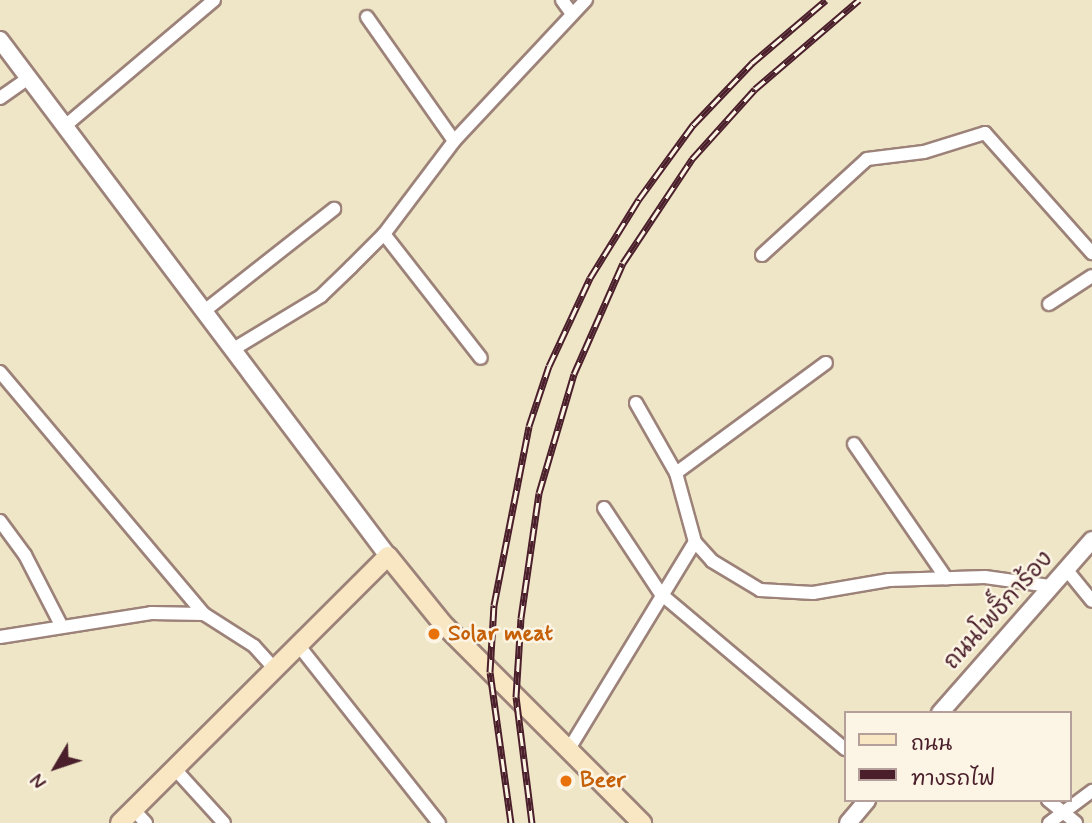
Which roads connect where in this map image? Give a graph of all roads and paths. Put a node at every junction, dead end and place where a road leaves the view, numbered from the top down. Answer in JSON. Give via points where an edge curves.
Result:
{"nodes":[{"id":1,"x":214,"y":0,"type":"edge"},
{"id":2,"x":562,"y":0,"type":"edge"},
{"id":3,"x":586,"y":0,"type":"edge"},
{"id":4,"x":572,"y":14,"type":"junction"},
{"id":5,"x":367,"y":17,"type":"dead end"},
{"id":6,"x":0,"y":40,"type":"edge"},
{"id":7,"x":29,"y":78,"type":"junction"},
{"id":8,"x":0,"y":98,"type":"edge"},
{"id":9,"x":65,"y":126,"type":"junction"},
{"id":10,"x":453,"y":141,"type":"junction"},
{"id":11,"x":334,"y":209,"type":"dead end"},
{"id":12,"x":384,"y":234,"type":"junction"},
{"id":13,"x":1092,"y":253,"type":"edge"},
{"id":14,"x":762,"y":255,"type":"dead end"},
{"id":15,"x":1092,"y":276,"type":"edge"},
{"id":16,"x":1049,"y":304,"type":"dead end"},
{"id":17,"x":203,"y":312,"type":"junction"},
{"id":18,"x":232,"y":350,"type":"junction"},
{"id":19,"x":481,"y":358,"type":"dead end"},
{"id":20,"x":826,"y":363,"type":"dead end"},
{"id":21,"x":0,"y":372,"type":"edge"},
{"id":22,"x":636,"y":403,"type":"dead end"},
{"id":23,"x":854,"y":444,"type":"dead end"},
{"id":24,"x":676,"y":473,"type":"junction"},
{"id":25,"x":604,"y":508,"type":"dead end"},
{"id":26,"x":0,"y":521,"type":"edge"},
{"id":27,"x":1092,"y":540,"type":"edge"},
{"id":28,"x":695,"y":542,"type":"junction"},
{"id":29,"x":388,"y":556,"type":"junction"},
{"id":30,"x":1066,"y":569,"type":"junction"},
{"id":31,"x":946,"y":579,"type":"junction"},
{"id":32,"x":1049,"y":586,"type":"junction"},
{"id":33,"x":661,"y":594,"type":"junction"},
{"id":34,"x":1092,"y":601,"type":"edge"},
{"id":35,"x":204,"y":614,"type":"junction"},
{"id":36,"x":61,"y":625,"type":"junction"},
{"id":37,"x":0,"y":637,"type":"edge"},
{"id":38,"x":299,"y":646,"type":"junction"},
{"id":39,"x":275,"y":669,"type":"junction"},
{"id":40,"x":942,"y":711,"type":"edge"},
{"id":41,"x":844,"y":747,"type":"edge"},
{"id":42,"x":569,"y":748,"type":"junction"},
{"id":43,"x":174,"y":768,"type":"junction"},
{"id":44,"x":1092,"y":791,"type":"edge"},
{"id":45,"x":865,"y":802,"type":"edge"},
{"id":46,"x":1050,"y":802,"type":"edge"},
{"id":47,"x":133,"y":809,"type":"junction"},
{"id":48,"x":1062,"y":812,"type":"junction"},
{"id":49,"x":120,"y":823,"type":"edge"},
{"id":50,"x":146,"y":823,"type":"edge"},
{"id":51,"x":224,"y":823,"type":"edge"},
{"id":52,"x":439,"y":823,"type":"edge"},
{"id":53,"x":642,"y":823,"type":"edge"},
{"id":54,"x":848,"y":823,"type":"edge"},
{"id":55,"x":1049,"y":823,"type":"edge"},
{"id":56,"x":1076,"y":823,"type":"edge"}],
"edges":[{"from":1,"to":9,"type":"street"},
{"from":2,"to":4,"type":"street"},
{"from":3,"to":4,"type":"street"},
{"from":4,"to":10,"type":"street"},
{"from":5,"to":10,"type":"street"},
{"from":6,"to":7,"type":"street"},
{"from":7,"to":8,"type":"street"},
{"from":7,"to":9,"type":"street"},
{"from":9,"to":17,"type":"street"},
{"from":10,"to":12,"type":"street"},
{"from":11,"to":17,"type":"street"},
{"from":12,"to":18,"type":"street","via":[[321,296]]},
{"from":12,"to":19,"type":"street"},
{"from":13,"to":14,"type":"street","via":[[985,133],[924,152],[867,159]]},
{"from":15,"to":16,"type":"street"},
{"from":17,"to":18,"type":"street"},
{"from":18,"to":29,"type":"street"},
{"from":20,"to":24,"type":"street"},
{"from":21,"to":35,"type":"street"},
{"from":22,"to":24,"type":"street"},
{"from":23,"to":31,"type":"street"},
{"from":24,"to":28,"type":"street"},
{"from":25,"to":33,"type":"street"},
{"from":26,"to":36,"type":"street","via":[[25,555]]},
{"from":27,"to":30,"type":"street","name":"ถนนโพธิ์การ้อง"},
{"from":28,"to":31,"type":"street","via":[[712,561],[760,590],[813,593],[889,580]]},
{"from":28,"to":33,"type":"street"},
{"from":29,"to":38,"type":"main road"},
{"from":29,"to":42,"type":"main road","via":[[442,623]]},
{"from":30,"to":32,"type":"street","name":"ถนนโพธิ์การ้อง"},
{"from":30,"to":34,"type":"street"},
{"from":31,"to":32,"type":"street","via":[[985,577]]},
{"from":32,"to":40,"type":"street","name":"ถนนโพธิ์การ้อง"},
{"from":33,"to":41,"type":"street"},
{"from":33,"to":42,"type":"street"},
{"from":35,"to":36,"type":"street","via":[[151,613]]},
{"from":35,"to":39,"type":"street","via":[[254,646]]},
{"from":36,"to":37,"type":"street"},
{"from":38,"to":39,"type":"main road"},
{"from":38,"to":52,"type":"street"},
{"from":39,"to":43,"type":"main road"},
{"from":42,"to":53,"type":"main road"},
{"from":43,"to":47,"type":"main road"},
{"from":43,"to":51,"type":"street"},
{"from":44,"to":48,"type":"street"},
{"from":45,"to":54,"type":"street"},
{"from":46,"to":48,"type":"street"},
{"from":47,"to":49,"type":"main road"},
{"from":47,"to":50,"type":"street"},
{"from":48,"to":55,"type":"street"},
{"from":48,"to":56,"type":"street"}]}
